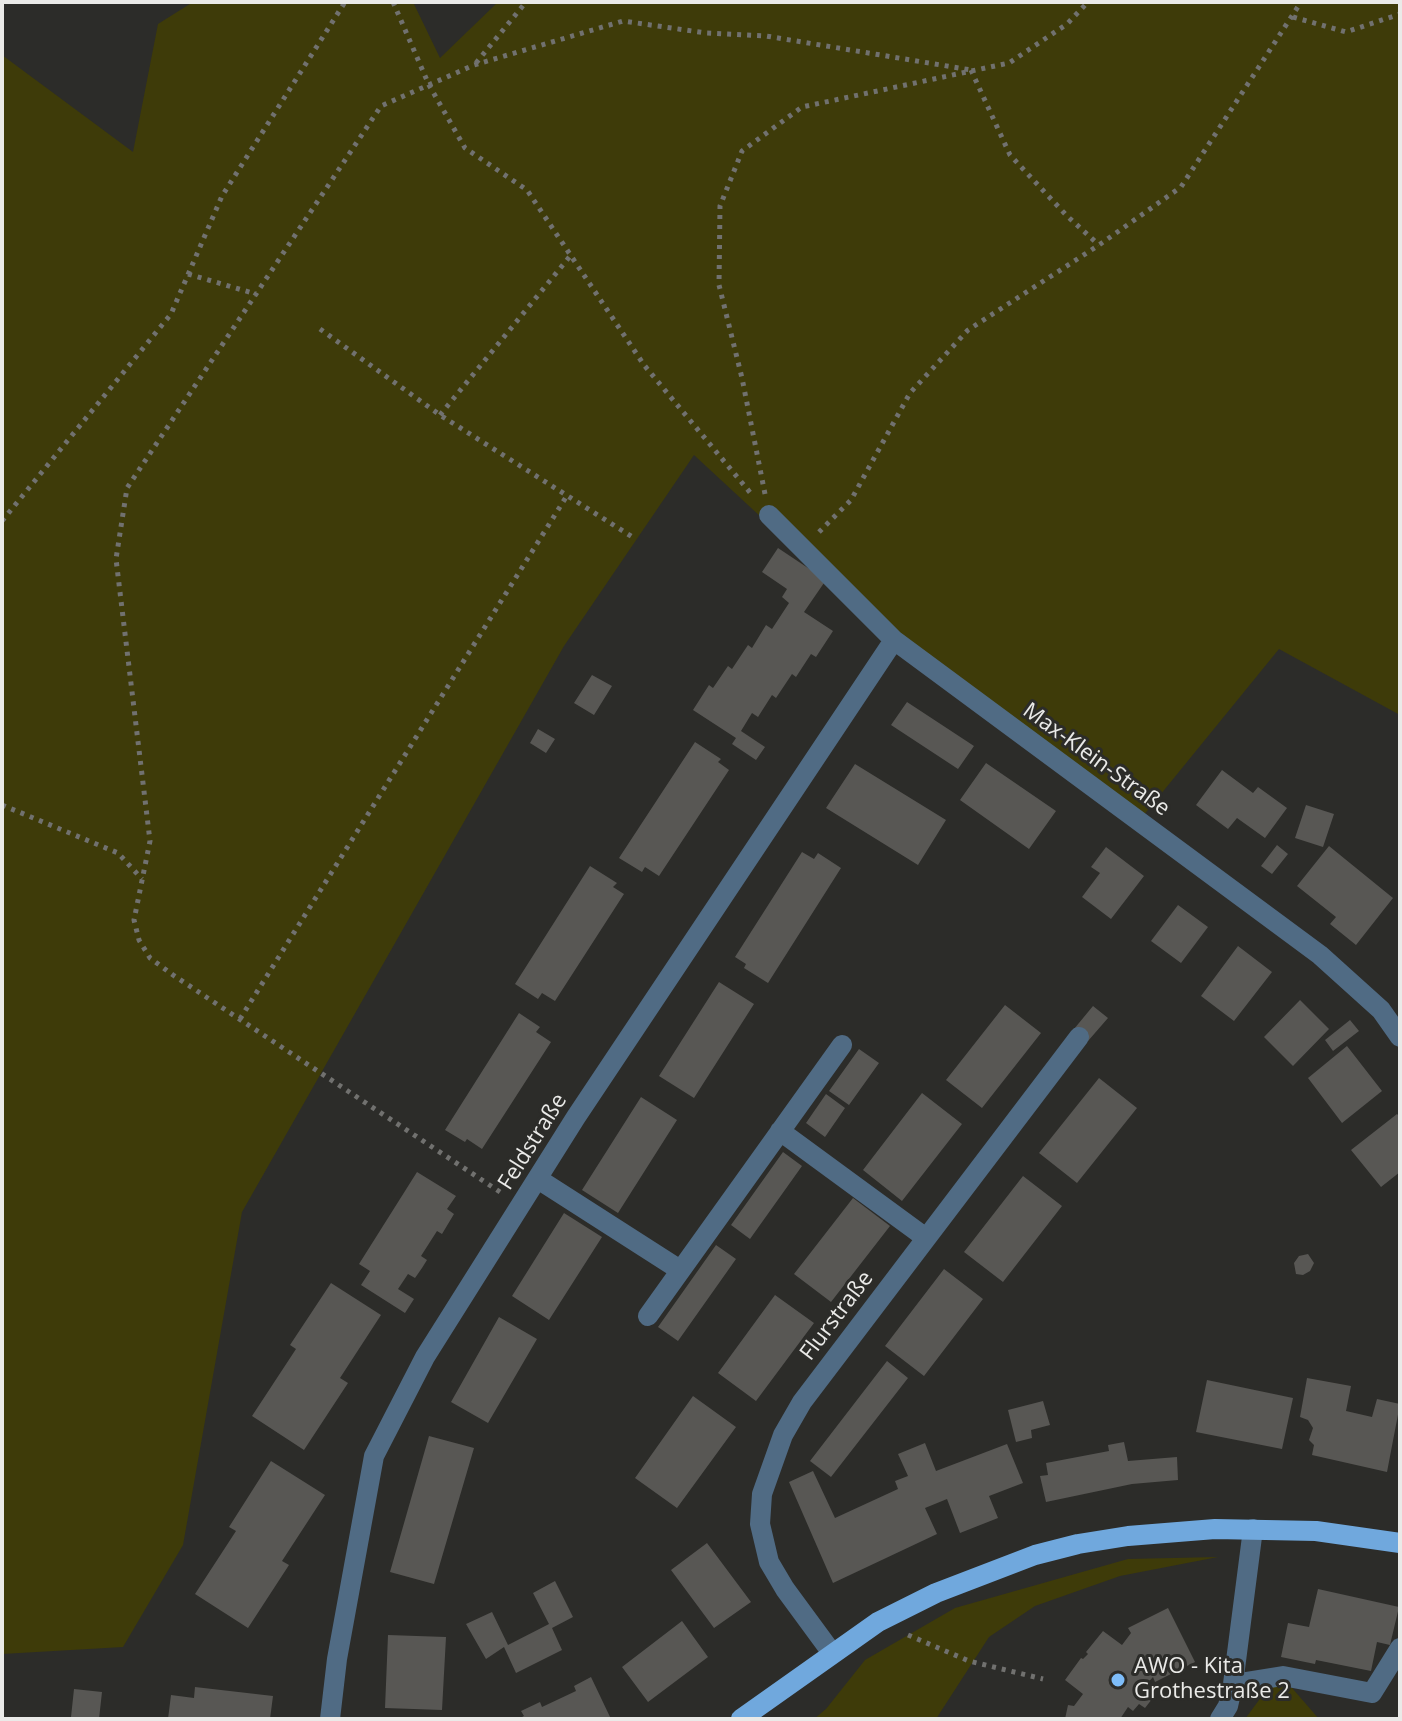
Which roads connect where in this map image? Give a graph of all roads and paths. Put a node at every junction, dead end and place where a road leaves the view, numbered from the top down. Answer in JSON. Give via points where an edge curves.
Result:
{"nodes":[{"id":1,"x":345,"y":2,"type":"edge"},
{"id":2,"x":393,"y":2,"type":"edge"},
{"id":3,"x":526,"y":2,"type":"edge"},
{"id":4,"x":1088,"y":2,"type":"edge"},
{"id":5,"x":1301,"y":2,"type":"edge"},
{"id":6,"x":1400,"y":14,"type":"edge"},
{"id":7,"x":1293,"y":17,"type":"junction"},
{"id":8,"x":474,"y":65,"type":"junction"},
{"id":9,"x":971,"y":70,"type":"junction"},
{"id":10,"x":429,"y":85,"type":"junction"},
{"id":11,"x":1099,"y":245,"type":"junction"},
{"id":12,"x":571,"y":255,"type":"junction"},
{"id":13,"x":188,"y":274,"type":"junction"},
{"id":14,"x":256,"y":294,"type":"junction"},
{"id":15,"x":320,"y":329,"type":"dead end"},
{"id":16,"x":440,"y":415,"type":"junction"},
{"id":17,"x":568,"y":494,"type":"junction"},
{"id":18,"x":769,"y":515,"type":"junction"},
{"id":19,"x":2,"y":521,"type":"edge"},
{"id":20,"x":634,"y":538,"type":"dead end"},
{"id":21,"x":804,"y":548,"type":"junction"},
{"id":22,"x":894,"y":640,"type":"junction"},
{"id":23,"x":2,"y":805,"type":"edge"},
{"id":24,"x":142,"y":880,"type":"junction"},
{"id":25,"x":240,"y":1020,"type":"junction"},
{"id":26,"x":1079,"y":1037,"type":"dead end"},
{"id":27,"x":1400,"y":1037,"type":"edge"},
{"id":28,"x":842,"y":1045,"type":"dead end"},
{"id":29,"x":780,"y":1131,"type":"junction"},
{"id":30,"x":538,"y":1179,"type":"junction"},
{"id":31,"x":521,"y":1206,"type":"junction"},
{"id":32,"x":926,"y":1238,"type":"junction"},
{"id":33,"x":680,"y":1270,"type":"junction"},
{"id":34,"x":648,"y":1316,"type":"dead end"},
{"id":35,"x":1253,"y":1529,"type":"junction"},
{"id":36,"x":1400,"y":1543,"type":"edge"},
{"id":37,"x":878,"y":1622,"type":"junction"},
{"id":38,"x":1400,"y":1648,"type":"edge"},
{"id":39,"x":832,"y":1653,"type":"junction"},
{"id":40,"x":1043,"y":1679,"type":"dead end"},
{"id":41,"x":1233,"y":1684,"type":"junction"},
{"id":42,"x":330,"y":1719,"type":"edge"},
{"id":43,"x":741,"y":1719,"type":"edge"},
{"id":44,"x":1220,"y":1719,"type":"edge"}],
"edges":[{"from":1,"to":13,"type":"path","via":[[222,196]]},
{"from":2,"to":10,"type":"path"},
{"from":3,"to":8,"type":"path"},
{"from":4,"to":9,"type":"path","via":[[1067,24],[1009,63]]},
{"from":5,"to":7,"type":"path"},
{"from":6,"to":7,"type":"path","via":[[1346,32]]},
{"from":7,"to":11,"type":"path","via":[[1181,187]]},
{"from":8,"to":9,"type":"path","via":[[623,21],[766,36]]},
{"from":8,"to":10,"type":"path"},
{"from":9,"to":11,"type":"path","via":[[1010,155]]},
{"from":9,"to":18,"type":"path","via":[[802,107],[742,151],[720,206],[719,285]]},
{"from":10,"to":12,"type":"path","via":[[465,148],[527,190]]},
{"from":10,"to":14,"type":"path","via":[[381,106]]},
{"from":11,"to":21,"type":"path","via":[[968,330],[910,393],[851,500]]},
{"from":12,"to":16,"type":"path"},
{"from":12,"to":18,"type":"path","via":[[644,365]]},
{"from":13,"to":14,"type":"path"},
{"from":13,"to":19,"type":"path","via":[[171,314]]},
{"from":14,"to":24,"type":"path","via":[[127,488],[116,559],[150,841]]},
{"from":15,"to":16,"type":"path"},
{"from":16,"to":17,"type":"path"},
{"from":17,"to":20,"type":"path"},
{"from":17,"to":25,"type":"path"},
{"from":18,"to":21,"type":"street","name":"Max-Klein-Straße"},
{"from":21,"to":22,"type":"street","name":"Max-Klein-Straße"},
{"from":22,"to":27,"type":"street","name":"Max-Klein-Straße","via":[[1320,955],[1381,1010]]},
{"from":22,"to":30,"type":"street","name":"Feldstraße"},
{"from":23,"to":24,"type":"path","via":[[118,853]]},
{"from":24,"to":25,"type":"path","via":[[134,920],[150,958]]},
{"from":25,"to":31,"type":"path"},
{"from":26,"to":32,"type":"street","name":"Flurstraße"},
{"from":28,"to":29,"type":"street"},
{"from":29,"to":32,"type":"street"},
{"from":29,"to":33,"type":"street"},
{"from":30,"to":31,"type":"street","name":"Feldstraße"},
{"from":30,"to":33,"type":"street"},
{"from":31,"to":42,"type":"street","name":"Feldstraße","via":[[425,1357],[374,1456]]},
{"from":32,"to":39,"type":"street","name":"Flurstraße","via":[[802,1402],[783,1435],[762,1494],[760,1524],[769,1562]]},
{"from":33,"to":34,"type":"street"},
{"from":35,"to":36,"type":"main road"},
{"from":35,"to":37,"type":"main road","via":[[1078,1544],[994,1570]]},
{"from":35,"to":41,"type":"street"},
{"from":37,"to":39,"type":"main road"},
{"from":37,"to":40,"type":"path","via":[[969,1661]]},
{"from":38,"to":41,"type":"street","via":[[1372,1693],[1283,1676]]},
{"from":39,"to":43,"type":"main road"},
{"from":41,"to":44,"type":"street"}]}
